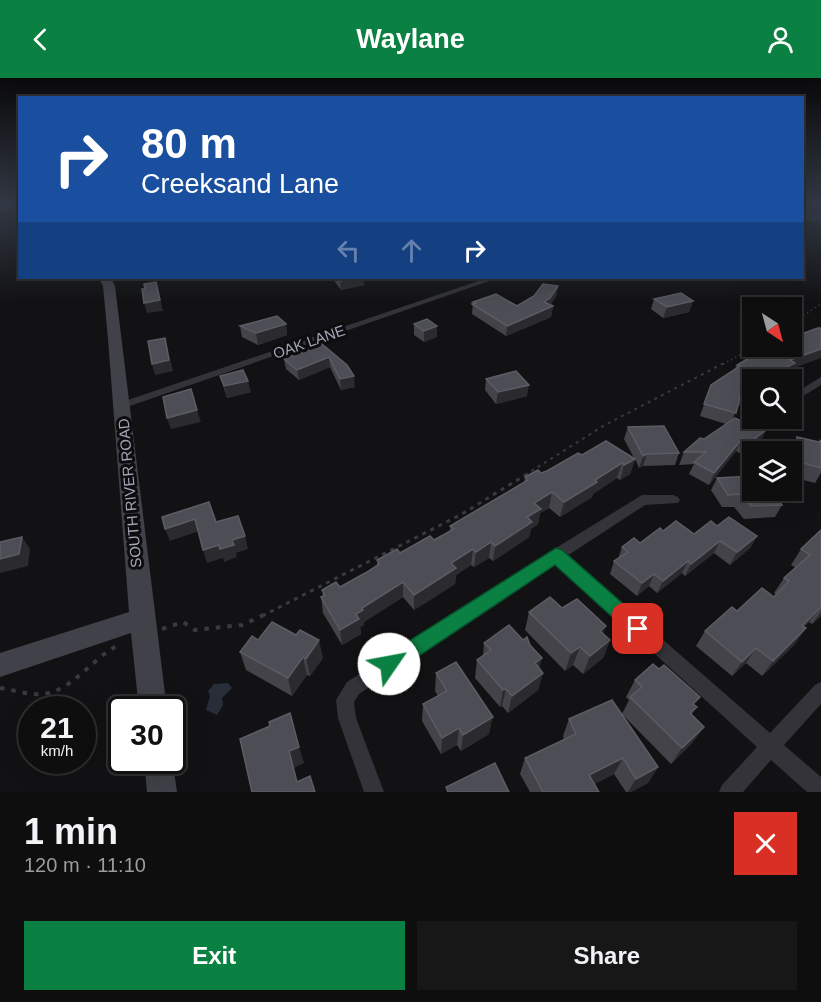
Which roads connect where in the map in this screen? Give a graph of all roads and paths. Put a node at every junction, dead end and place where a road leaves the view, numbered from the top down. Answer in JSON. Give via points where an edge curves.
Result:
{"nodes":[{"id":1,"x":106,"y":279,"type":"edge"},
{"id":2,"x":491,"y":279,"type":"edge"},
{"id":3,"x":821,"y":304,"type":"edge"},
{"id":4,"x":802,"y":316,"type":"edge"},
{"id":5,"x":742,"y":354,"type":"edge"},
{"id":6,"x":818,"y":386,"type":"edge"},
{"id":7,"x":802,"y":395,"type":"edge"},
{"id":8,"x":123,"y":405,"type":"junction"},
{"id":9,"x":673,"y":500,"type":"dead end"},
{"id":10,"x":556,"y":555,"type":"junction"},
{"id":11,"x":142,"y":628,"type":"junction"},
{"id":12,"x":0,"y":665,"type":"edge"},
{"id":13,"x":0,"y":688,"type":"edge"},
{"id":14,"x":821,"y":690,"type":"edge"},
{"id":15,"x":151,"y":696,"type":"edge"},
{"id":16,"x":771,"y":748,"type":"junction"},
{"id":17,"x":160,"y":774,"type":"edge"},
{"id":18,"x":821,"y":791,"type":"edge"},
{"id":19,"x":162,"y":792,"type":"edge"},
{"id":20,"x":374,"y":792,"type":"edge"},
{"id":21,"x":729,"y":792,"type":"edge"}],
"edges":[{"from":1,"to":8,"type":"main road","name":"SOUTH RIVER ROAD"},
{"from":2,"to":8,"type":"street","name":"OAK LANE"},
{"from":3,"to":4,"type":"path"},
{"from":5,"to":11,"type":"path","via":[[605,425],[462,514],[242,625],[195,630],[183,622]]},
{"from":6,"to":7,"type":"street"},
{"from":8,"to":11,"type":"main road","name":"SOUTH RIVER ROAD"},
{"from":9,"to":10,"type":"street","via":[[642,500]]},
{"from":10,"to":16,"type":"street"},
{"from":10,"to":20,"type":"street","via":[[353,688],[345,700],[347,718]]},
{"from":11,"to":12,"type":"main road"},
{"from":11,"to":13,"type":"path","via":[[104,651],[72,682],[44,694]]},
{"from":11,"to":15,"type":"main road","name":"SOUTH RIVER ROAD"},
{"from":14,"to":16,"type":"street"},
{"from":16,"to":18,"type":"street"},
{"from":16,"to":21,"type":"street"},
{"from":17,"to":19,"type":"main road"}]}
